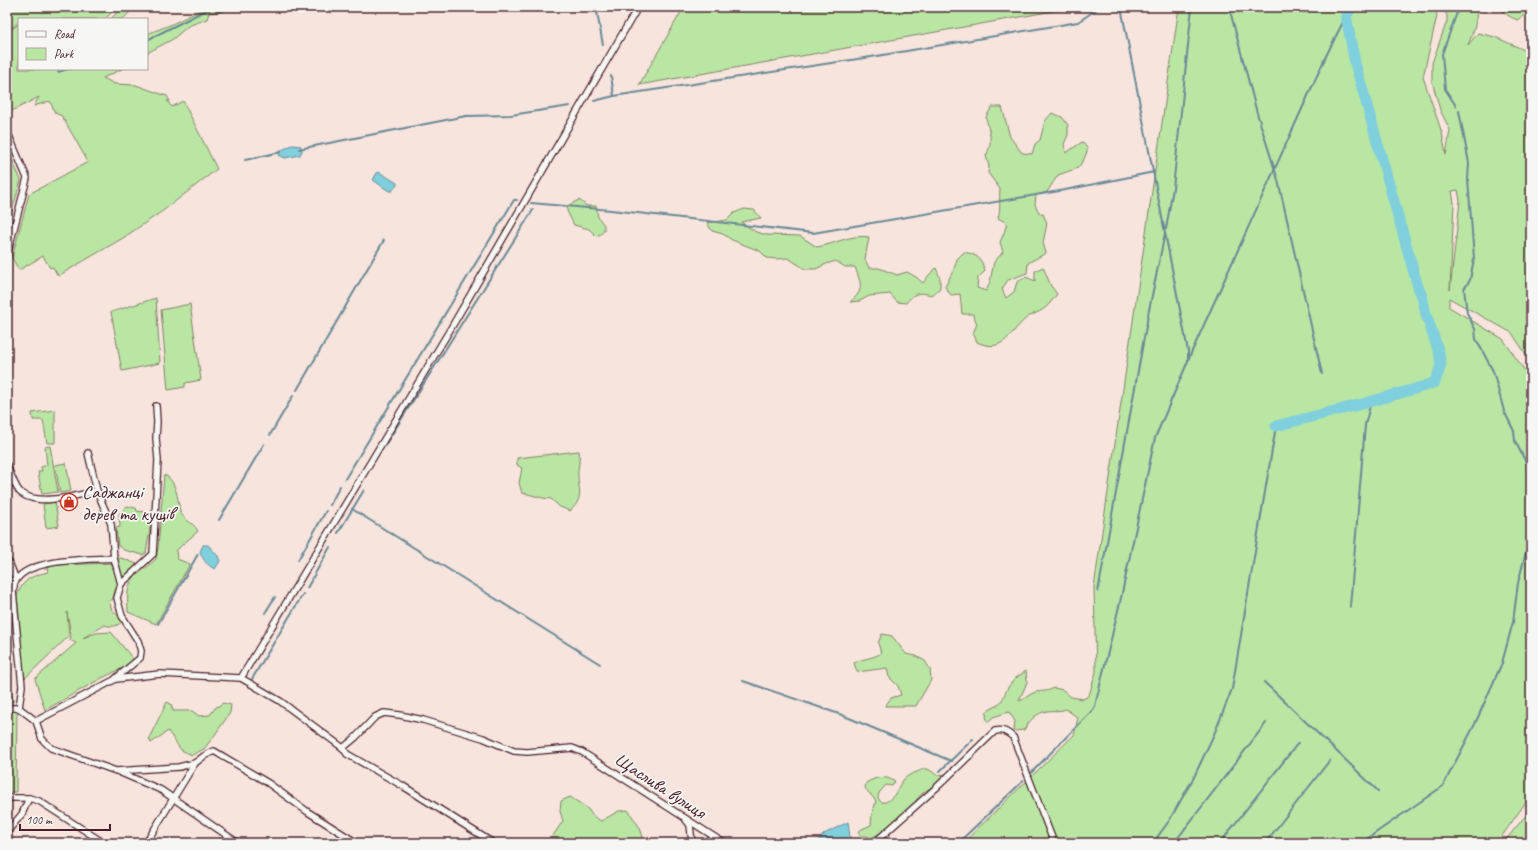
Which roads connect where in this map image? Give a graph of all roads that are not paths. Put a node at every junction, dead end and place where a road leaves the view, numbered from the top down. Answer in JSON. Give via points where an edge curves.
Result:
{"nodes":[{"id":1,"x":638,"y":7,"type":"edge"},
{"id":2,"x":7,"y":131,"type":"edge"},
{"id":3,"x":10,"y":232,"type":"edge"},
{"id":4,"x":7,"y":256,"type":"edge"},
{"id":5,"x":156,"y":406,"type":"dead end"},
{"id":6,"x":88,"y":453,"type":"dead end"},
{"id":7,"x":7,"y":466,"type":"edge"},
{"id":8,"x":97,"y":491,"type":"junction"},
{"id":9,"x":114,"y":558,"type":"junction"},
{"id":10,"x":7,"y":561,"type":"edge"},
{"id":11,"x":16,"y":580,"type":"junction"},
{"id":12,"x":121,"y":584,"type":"junction"},
{"id":13,"x":242,"y":678,"type":"junction"},
{"id":14,"x":116,"y":679,"type":"junction"},
{"id":15,"x":7,"y":708,"type":"edge"},
{"id":16,"x":19,"y":708,"type":"junction"},
{"id":17,"x":36,"y":721,"type":"junction"},
{"id":18,"x":343,"y":748,"type":"junction"},
{"id":19,"x":195,"y":763,"type":"junction"},
{"id":20,"x":116,"y":771,"type":"junction"},
{"id":21,"x":7,"y":798,"type":"edge"},
{"id":22,"x":29,"y":798,"type":"junction"},
{"id":23,"x":173,"y":798,"type":"junction"},
{"id":24,"x":685,"y":818,"type":"junction"},
{"id":25,"x":7,"y":832,"type":"edge"},
{"id":26,"x":104,"y":843,"type":"edge"},
{"id":27,"x":146,"y":843,"type":"edge"},
{"id":28,"x":238,"y":843,"type":"edge"},
{"id":29,"x":357,"y":843,"type":"edge"},
{"id":30,"x":493,"y":843,"type":"edge"},
{"id":31,"x":692,"y":843,"type":"edge"},
{"id":32,"x":724,"y":843,"type":"edge"},
{"id":33,"x":874,"y":843,"type":"edge"},
{"id":34,"x":1054,"y":843,"type":"edge"}],
"edges":[{"from":1,"to":13,"type":"street","via":[[447,335]]},
{"from":2,"to":3,"type":"street","via":[[27,178]]},
{"from":3,"to":4,"type":"street"},
{"from":5,"to":12,"type":"street","via":[[158,460],[153,554]]},
{"from":6,"to":8,"type":"street"},
{"from":7,"to":8,"type":"street","via":[[19,491],[27,496],[38,499],[58,498]]},
{"from":8,"to":9,"type":"street","via":[[111,524]]},
{"from":9,"to":11,"type":"street","via":[[46,563],[24,572]]},
{"from":9,"to":12,"type":"street"},
{"from":10,"to":11,"type":"street"},
{"from":11,"to":16,"type":"street","via":[[12,591],[22,686]]},
{"from":12,"to":14,"type":"street","via":[[117,598],[122,616],[138,641],[141,651],[140,658]]},
{"from":13,"to":14,"type":"street","via":[[160,674]]},
{"from":13,"to":18,"type":"street","via":[[280,701]]},
{"from":14,"to":17,"type":"street"},
{"from":15,"to":16,"type":"street"},
{"from":16,"to":17,"type":"street"},
{"from":17,"to":20,"type":"street","via":[[42,739],[51,748]]},
{"from":18,"to":24,"type":"street","name":"Щаслива вулиця","via":[[375,717],[384,713],[423,720],[483,738],[514,751],[572,748]]},
{"from":18,"to":30,"type":"street","via":[[347,754]]},
{"from":19,"to":20,"type":"street","via":[[178,767]]},
{"from":19,"to":23,"type":"street"},
{"from":19,"to":29,"type":"street","via":[[214,751],[268,783]]},
{"from":20,"to":23,"type":"street","via":[[161,790]]},
{"from":21,"to":22,"type":"street"},
{"from":22,"to":25,"type":"street","via":[[22,814]]},
{"from":22,"to":26,"type":"street","via":[[39,801]]},
{"from":23,"to":27,"type":"street"},
{"from":23,"to":28,"type":"street"},
{"from":24,"to":31,"type":"street","via":[[690,826]]},
{"from":24,"to":32,"type":"street","name":"Щаслива вулиця"},
{"from":33,"to":34,"type":"street","via":[[995,731],[1000,730],[1013,737]]}]}
